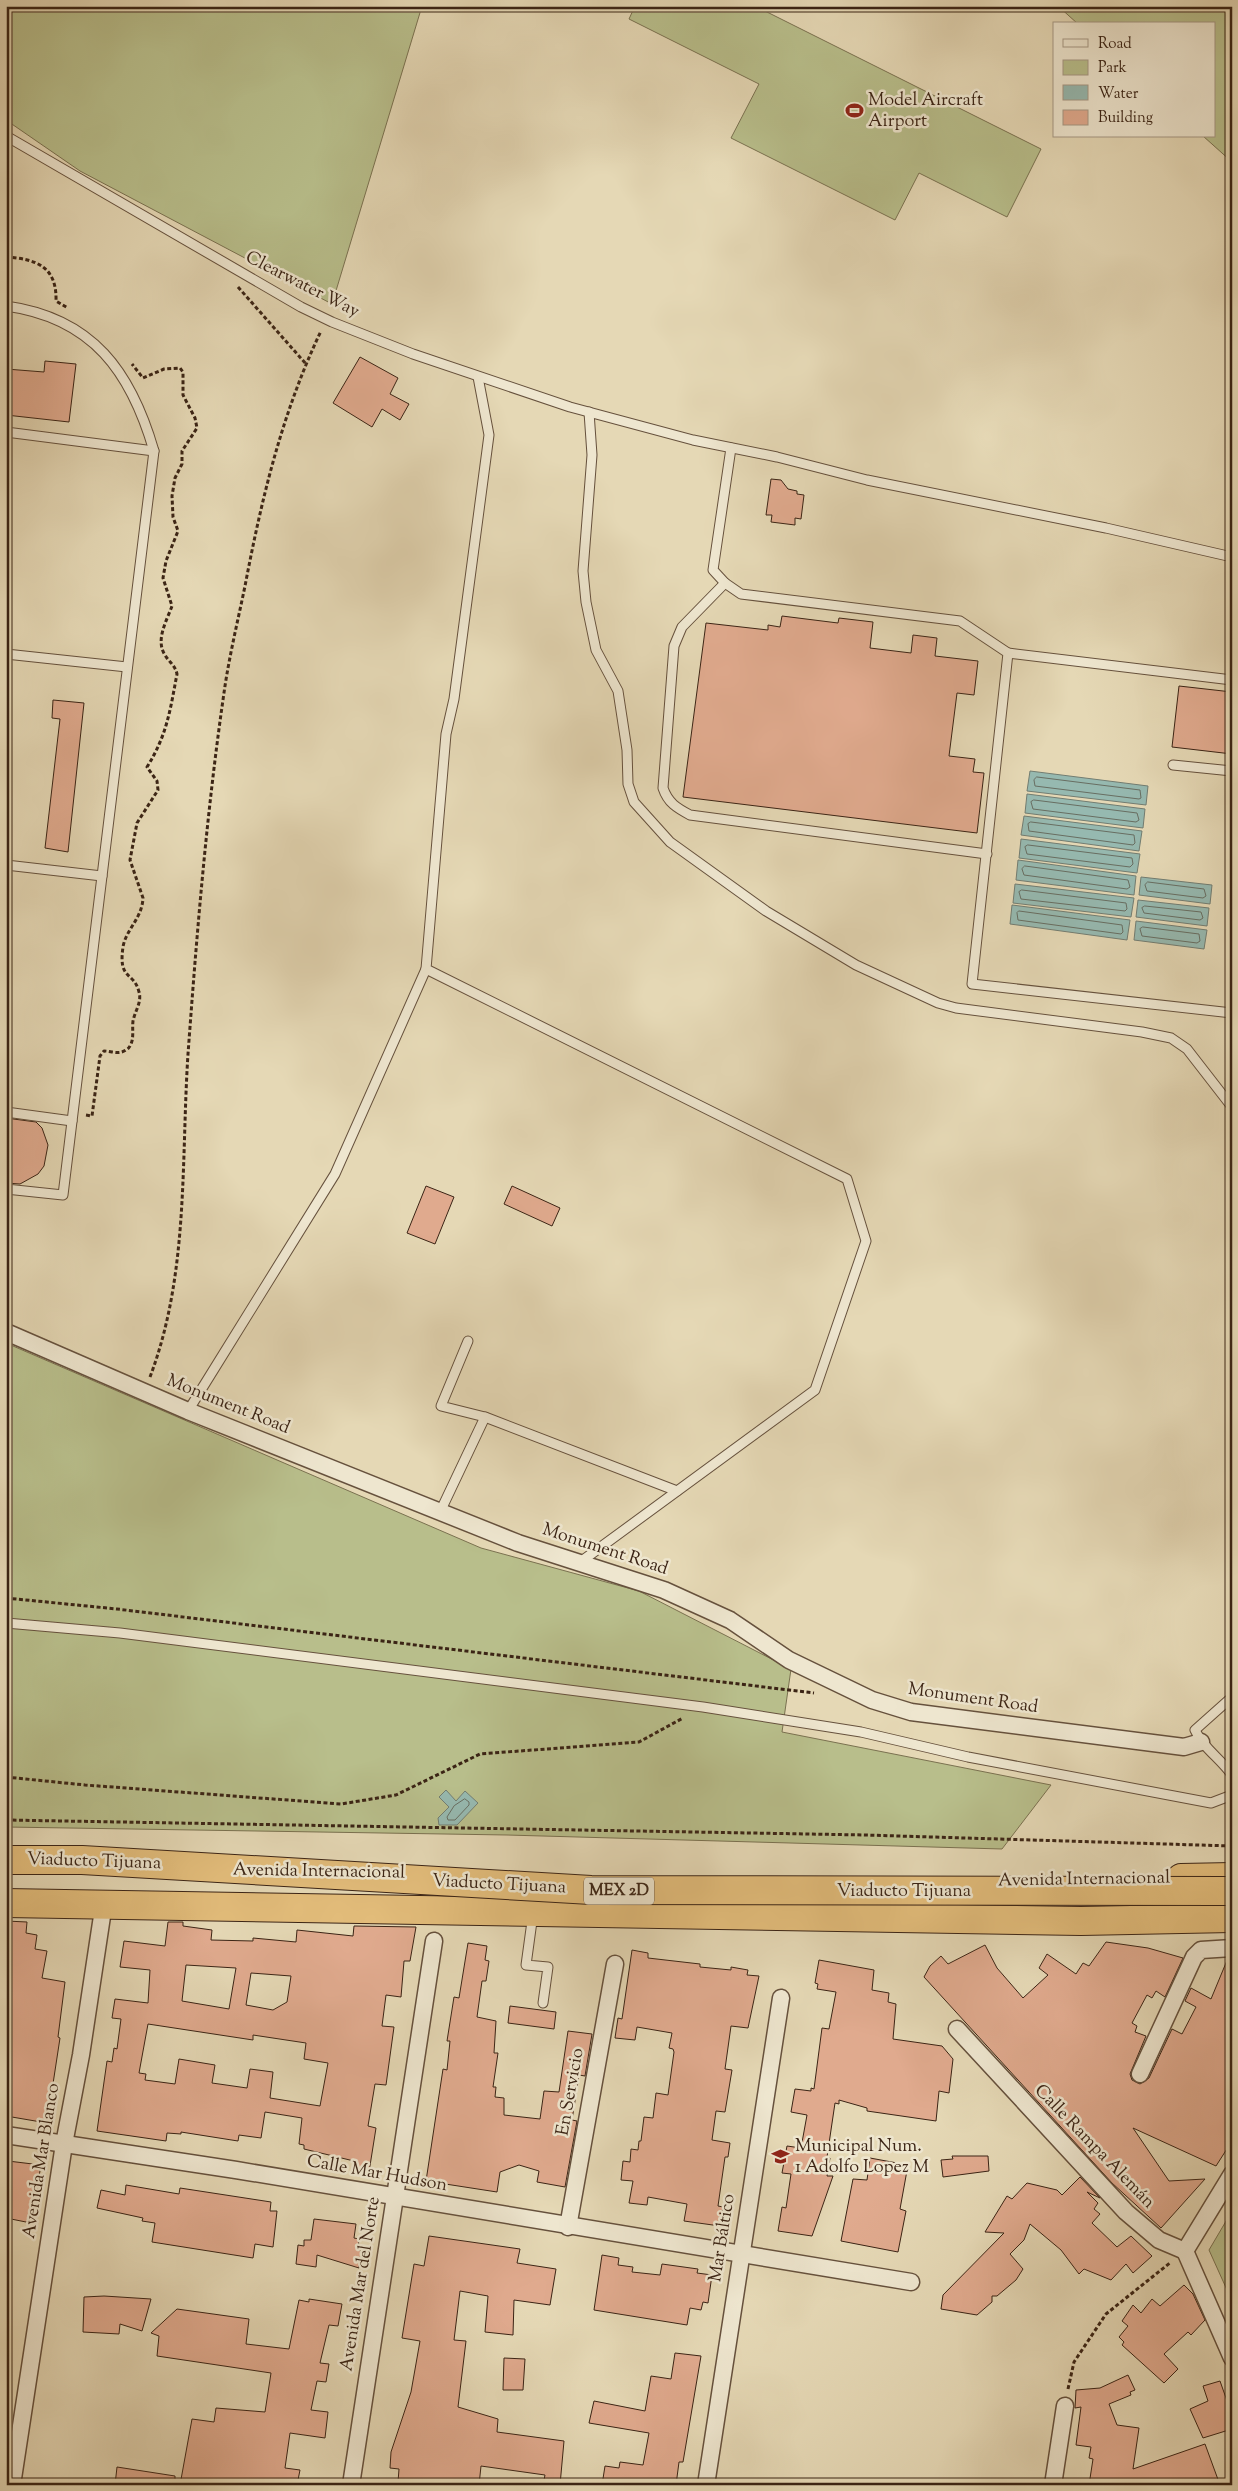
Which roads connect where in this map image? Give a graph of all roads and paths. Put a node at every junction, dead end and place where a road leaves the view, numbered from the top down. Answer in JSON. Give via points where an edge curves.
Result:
{"nodes":[{"id":1,"x":6,"y":136,"type":"edge"},
{"id":2,"x":234,"y":283,"type":"dead end"},
{"id":3,"x":6,"y":306,"type":"edge"},
{"id":4,"x":326,"y":320,"type":"junction"},
{"id":5,"x":306,"y":364,"type":"junction"},
{"id":6,"x":478,"y":377,"type":"junction"},
{"id":7,"x":589,"y":412,"type":"junction"},
{"id":8,"x":6,"y":432,"type":"edge"},
{"id":9,"x":731,"y":448,"type":"junction"},
{"id":10,"x":154,"y":451,"type":"junction"},
{"id":11,"x":1232,"y":557,"type":"edge"},
{"id":12,"x":725,"y":583,"type":"junction"},
{"id":13,"x":1008,"y":653,"type":"junction"},
{"id":14,"x":6,"y":654,"type":"edge"},
{"id":15,"x":127,"y":667,"type":"junction"},
{"id":16,"x":1232,"y":680,"type":"edge"},
{"id":17,"x":1173,"y":765,"type":"dead end"},
{"id":18,"x":1232,"y":771,"type":"edge"},
{"id":19,"x":986,"y":854,"type":"junction"},
{"id":20,"x":6,"y":865,"type":"edge"},
{"id":21,"x":102,"y":876,"type":"junction"},
{"id":22,"x":426,"y":970,"type":"junction"},
{"id":23,"x":1232,"y":1013,"type":"edge"},
{"id":24,"x":1232,"y":1107,"type":"edge"},
{"id":25,"x":6,"y":1112,"type":"edge"},
{"id":26,"x":72,"y":1121,"type":"junction"},
{"id":27,"x":6,"y":1189,"type":"edge"},
{"id":28,"x":6,"y":1332,"type":"edge"},
{"id":29,"x":468,"y":1341,"type":"dead end"},
{"id":30,"x":144,"y":1392,"type":"junction"},
{"id":31,"x":188,"y":1410,"type":"junction"},
{"id":32,"x":485,"y":1417,"type":"junction"},
{"id":33,"x":677,"y":1491,"type":"junction"},
{"id":34,"x":440,"y":1512,"type":"junction"},
{"id":35,"x":578,"y":1563,"type":"junction"},
{"id":36,"x":6,"y":1598,"type":"edge"},
{"id":37,"x":6,"y":1623,"type":"edge"},
{"id":38,"x":824,"y":1694,"type":"dead end"},
{"id":39,"x":1232,"y":1697,"type":"edge"},
{"id":40,"x":703,"y":1707,"type":"junction"},
{"id":41,"x":1201,"y":1742,"type":"junction"},
{"id":42,"x":1232,"y":1775,"type":"edge"},
{"id":43,"x":6,"y":1777,"type":"edge"},
{"id":44,"x":1232,"y":1795,"type":"edge"},
{"id":45,"x":6,"y":1820,"type":"edge"},
{"id":46,"x":1232,"y":1846,"type":"edge"},
{"id":47,"x":6,"y":1860,"type":"edge"},
{"id":48,"x":6,"y":1865,"type":"edge"},
{"id":49,"x":1232,"y":1877,"type":"edge"},
{"id":50,"x":1232,"y":1891,"type":"edge"},
{"id":51,"x":6,"y":1902,"type":"edge"},
{"id":52,"x":104,"y":1903,"type":"junction"},
{"id":53,"x":1232,"y":1903,"type":"edge"},
{"id":54,"x":534,"y":1911,"type":"junction"},
{"id":55,"x":1232,"y":1918,"type":"edge"},
{"id":56,"x":1081,"y":1921,"type":"junction"},
{"id":57,"x":1232,"y":1932,"type":"edge"},
{"id":58,"x":434,"y":1940,"type":"dead end"},
{"id":59,"x":1232,"y":1948,"type":"edge"},
{"id":60,"x":615,"y":1964,"type":"dead end"},
{"id":61,"x":781,"y":1998,"type":"dead end"},
{"id":62,"x":543,"y":2003,"type":"dead end"},
{"id":63,"x":957,"y":2029,"type":"dead end"},
{"id":64,"x":1140,"y":2074,"type":"dead end"},
{"id":65,"x":6,"y":2135,"type":"edge"},
{"id":66,"x":64,"y":2144,"type":"junction"},
{"id":67,"x":1232,"y":2174,"type":"edge"},
{"id":68,"x":395,"y":2197,"type":"junction"},
{"id":69,"x":568,"y":2226,"type":"junction"},
{"id":70,"x":1185,"y":2251,"type":"junction"},
{"id":71,"x":741,"y":2253,"type":"junction"},
{"id":72,"x":910,"y":2282,"type":"dead end"},
{"id":73,"x":1232,"y":2358,"type":"edge"},
{"id":74,"x":1065,"y":2406,"type":"joint"},
{"id":75,"x":12,"y":2485,"type":"edge"},
{"id":76,"x":351,"y":2485,"type":"edge"},
{"id":77,"x":706,"y":2485,"type":"edge"},
{"id":78,"x":1053,"y":2485,"type":"edge"}],
"edges":[{"from":1,"to":4,"type":"lane","name":"Clearwater Way"},
{"from":2,"to":5,"type":"path"},
{"from":3,"to":10,"type":"lane","via":[[61,322],[98,346],[130,387]]},
{"from":4,"to":5,"type":"path"},
{"from":4,"to":6,"type":"lane","name":"Clearwater Way"},
{"from":5,"to":30,"type":"path","via":[[279,435],[225,684],[209,808],[196,954],[178,1260],[160,1348]]},
{"from":6,"to":7,"type":"lane","name":"Clearwater Way"},
{"from":6,"to":22,"type":"lane","via":[[489,435],[454,699],[446,734]]},
{"from":7,"to":9,"type":"lane","name":"Clearwater Way"},
{"from":7,"to":24,"type":"lane","via":[[592,455],[583,571],[586,602],[596,650],[618,691],[627,750],[628,784],[634,802],[670,842],[766,911],[856,965],[938,1002],[956,1008],[1171,1038],[1187,1049]]},
{"from":8,"to":10,"type":"lane"},
{"from":9,"to":11,"type":"lane","name":"Clearwater Way"},
{"from":9,"to":12,"type":"lane","via":[[713,570]]},
{"from":10,"to":15,"type":"lane"},
{"from":12,"to":13,"type":"lane","via":[[741,594],[960,622]]},
{"from":12,"to":19,"type":"lane","via":[[682,627],[674,646],[663,788],[666,798],[690,815]]},
{"from":13,"to":16,"type":"lane"},
{"from":13,"to":19,"type":"lane"},
{"from":14,"to":15,"type":"lane"},
{"from":15,"to":21,"type":"lane"},
{"from":17,"to":18,"type":"lane"},
{"from":19,"to":23,"type":"lane","via":[[972,984]]},
{"from":20,"to":21,"type":"lane"},
{"from":21,"to":26,"type":"lane"},
{"from":22,"to":31,"type":"lane","via":[[334,1174]]},
{"from":22,"to":33,"type":"lane","via":[[847,1179],[866,1241],[814,1390]]},
{"from":25,"to":26,"type":"lane"},
{"from":26,"to":27,"type":"lane","via":[[63,1195]]},
{"from":28,"to":30,"type":"street","name":"Monument Road"},
{"from":29,"to":32,"type":"lane","via":[[441,1406]]},
{"from":30,"to":31,"type":"street","name":"Monument Road"},
{"from":31,"to":34,"type":"street","name":"Monument Road"},
{"from":32,"to":33,"type":"lane"},
{"from":32,"to":34,"type":"lane"},
{"from":33,"to":35,"type":"lane"},
{"from":34,"to":35,"type":"street","name":"Monument Road"},
{"from":35,"to":41,"type":"street","name":"Monument Road","via":[[664,1590],[730,1620],[789,1660],[872,1700],[911,1712],[1184,1747]]},
{"from":36,"to":38,"type":"path"},
{"from":37,"to":40,"type":"lane","via":[[120,1633]]},
{"from":39,"to":41,"type":"lane","via":[[1195,1730]]},
{"from":40,"to":43,"type":"path","via":[[639,1742],[480,1754],[396,1795],[341,1804]]},
{"from":40,"to":44,"type":"lane","via":[[861,1732],[968,1757],[1211,1803]]},
{"from":41,"to":42,"type":"lane"},
{"from":45,"to":46,"type":"path","via":[[855,1834]]},
{"from":47,"to":50,"type":"highway","name":"Viaducto Tijuana","number":"MEX 2D","bridge":true,"via":[[82,1860],[591,1890]]},
{"from":48,"to":49,"type":"highway","name":"Avenida Internacional","via":[[808,1885]]},
{"from":51,"to":52,"type":"highway","name":"Avenida Internacional"},
{"from":51,"to":53,"type":"highway","name":"Viaducto Tijuana","number":"MEX 2D","via":[[93,1899],[1041,1905]]},
{"from":52,"to":54,"type":"highway","name":"Avenida Internacional"},
{"from":52,"to":66,"type":"street","name":"Avenida Mar Blanco"},
{"from":54,"to":56,"type":"highway","name":"Avenida Internacional"},
{"from":54,"to":62,"type":"lane","via":[[526,1965],[548,1967]]},
{"from":55,"to":56,"type":"highway","name":"Avenida Internacional"},
{"from":56,"to":57,"type":"highway"},
{"from":58,"to":68,"type":"street","name":"Avenida Mar del Norte"},
{"from":59,"to":64,"type":"street","via":[[1201,1950],[1194,1957]]},
{"from":60,"to":69,"type":"street","name":"En Servicio"},
{"from":61,"to":71,"type":"street","name":"Mar Báltico"},
{"from":63,"to":70,"type":"street","name":"Calle Rampa Alemán","via":[[1126,2212],[1159,2240]]},
{"from":65,"to":66,"type":"street","name":"Calle Mar Hudson"},
{"from":66,"to":68,"type":"street","name":"Calle Mar Hudson"},
{"from":66,"to":75,"type":"street","name":"Avenida Mar Blanco"},
{"from":67,"to":70,"type":"street"},
{"from":68,"to":69,"type":"street","name":"Calle Mar Hudson"},
{"from":68,"to":76,"type":"street","name":"Avenida Mar del Norte"},
{"from":69,"to":71,"type":"street","name":"Calle Mar Hudson"},
{"from":70,"to":73,"type":"street"},
{"from":70,"to":74,"type":"path","via":[[1106,2314],[1074,2362]]},
{"from":71,"to":72,"type":"street","name":"Calle Mar Hudson"},
{"from":71,"to":77,"type":"street","name":"Mar Báltico"},
{"from":74,"to":78,"type":"street"}]}
